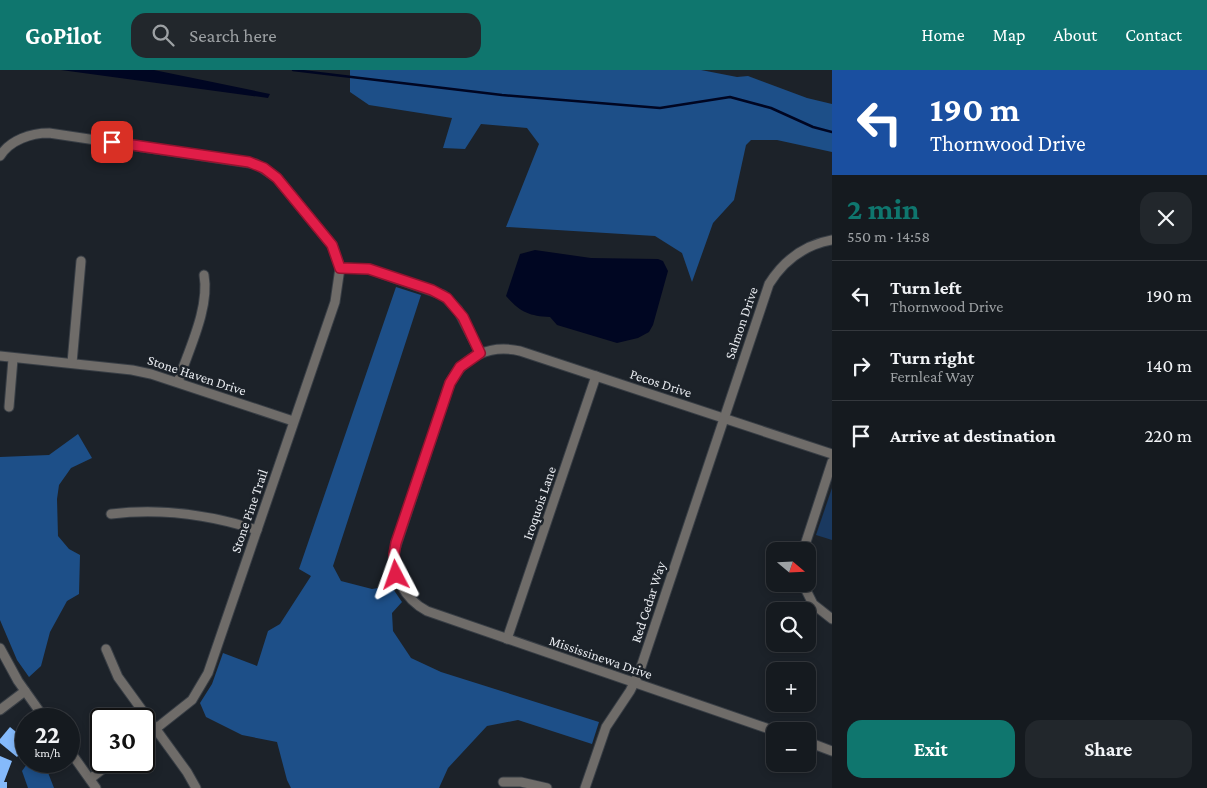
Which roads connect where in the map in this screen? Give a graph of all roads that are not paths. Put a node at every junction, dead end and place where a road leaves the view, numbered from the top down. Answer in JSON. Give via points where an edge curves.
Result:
{"nodes":[{"id":1,"x":1,"y":154,"type":"edge"},
{"id":2,"x":832,"y":240,"type":"edge"},
{"id":3,"x":81,"y":261,"type":"dead end"},
{"id":4,"x":340,"y":268,"type":"junction"},
{"id":5,"x":204,"y":275,"type":"dead end"},
{"id":6,"x":480,"y":353,"type":"junction"},
{"id":7,"x":0,"y":356,"type":"edge"},
{"id":8,"x":13,"y":359,"type":"junction"},
{"id":9,"x":72,"y":363,"type":"junction"},
{"id":10,"x":596,"y":376,"type":"junction"},
{"id":11,"x":178,"y":382,"type":"junction"},
{"id":12,"x":9,"y":407,"type":"dead end"},
{"id":13,"x":723,"y":418,"type":"junction"},
{"id":14,"x":293,"y":422,"type":"junction"},
{"id":15,"x":832,"y":454,"type":"edge"},
{"id":16,"x":832,"y":462,"type":"edge"},
{"id":17,"x":110,"y":514,"type":"dead end"},
{"id":18,"x":257,"y":530,"type":"junction"},
{"id":19,"x":806,"y":542,"type":"edge"},
{"id":20,"x":807,"y":592,"type":"edge"},
{"id":21,"x":832,"y":618,"type":"edge"},
{"id":22,"x":507,"y":638,"type":"junction"},
{"id":23,"x":0,"y":648,"type":"edge"},
{"id":24,"x":106,"y":648,"type":"dead end"},
{"id":25,"x":635,"y":683,"type":"junction"},
{"id":26,"x":25,"y":691,"type":"junction"},
{"id":27,"x":37,"y":708,"type":"edge"},
{"id":28,"x":139,"y":708,"type":"edge"},
{"id":29,"x":0,"y":710,"type":"edge"},
{"id":30,"x":766,"y":728,"type":"edge"},
{"id":31,"x":155,"y":730,"type":"joint"},
{"id":32,"x":816,"y":745,"type":"edge"},
{"id":33,"x":832,"y":751,"type":"edge"},
{"id":34,"x":80,"y":765,"type":"edge"},
{"id":35,"x":97,"y":773,"type":"edge"},
{"id":36,"x":90,"y":779,"type":"junction"},
{"id":37,"x":503,"y":782,"type":"dead end"},
{"id":38,"x":96,"y":788,"type":"edge"},
{"id":39,"x":196,"y":788,"type":"edge"},
{"id":40,"x":547,"y":788,"type":"edge"},
{"id":41,"x":585,"y":788,"type":"edge"}],
"edges":[{"from":1,"to":4,"type":"street","via":[[25,137],[49,133],[256,164],[277,178],[332,245]]},
{"from":2,"to":13,"type":"street","name":"Salmon Drive","via":[[796,254],[769,284]]},
{"from":3,"to":9,"type":"street"},
{"from":4,"to":6,"type":"street","via":[[369,269],[447,298],[463,317]]},
{"from":4,"to":14,"type":"street","name":"Stone Pine Trail","via":[[338,289]]},
{"from":5,"to":11,"type":"street","via":[[203,305]]},
{"from":6,"to":10,"type":"street","name":"Pecos Drive","via":[[513,349]]},
{"from":6,"to":22,"type":"street","name":"Mississinewa Drive","via":[[460,367],[450,383],[395,549],[396,575],[408,596],[419,606]]},
{"from":7,"to":8,"type":"street","name":"Stone Haven Drive"},
{"from":8,"to":9,"type":"street","name":"Stone Haven Drive"},
{"from":8,"to":12,"type":"street"},
{"from":9,"to":11,"type":"street","name":"Stone Haven Drive","via":[[132,370]]},
{"from":10,"to":13,"type":"street","name":"Pecos Drive"},
{"from":10,"to":22,"type":"street","name":"Iroquois Lane"},
{"from":11,"to":14,"type":"street","name":"Stone Haven Drive"},
{"from":13,"to":15,"type":"street","name":"Pecos Drive"},
{"from":13,"to":25,"type":"street","name":"Red Cedar Way"},
{"from":14,"to":18,"type":"street","name":"Stone Pine Trail"},
{"from":16,"to":19,"type":"street"},
{"from":17,"to":18,"type":"street","via":[[180,512],[219,518]]},
{"from":18,"to":31,"type":"street","name":"Stone Pine Trail","via":[[204,682],[186,705]]},
{"from":20,"to":21,"type":"street","via":[[813,604]]},
{"from":22,"to":25,"type":"street","name":"Mississinewa Drive"},
{"from":23,"to":26,"type":"street"},
{"from":24,"to":28,"type":"street","via":[[118,678]]},
{"from":25,"to":30,"type":"street","name":"Mississinewa Drive"},
{"from":25,"to":41,"type":"street","name":"Red Cedar Way","via":[[606,727]]},
{"from":26,"to":27,"type":"street"},
{"from":26,"to":29,"type":"street"},
{"from":31,"to":39,"type":"street"},
{"from":32,"to":33,"type":"street"},
{"from":34,"to":36,"type":"street"},
{"from":35,"to":36,"type":"street"},
{"from":36,"to":38,"type":"street"},
{"from":37,"to":40,"type":"street"}]}
